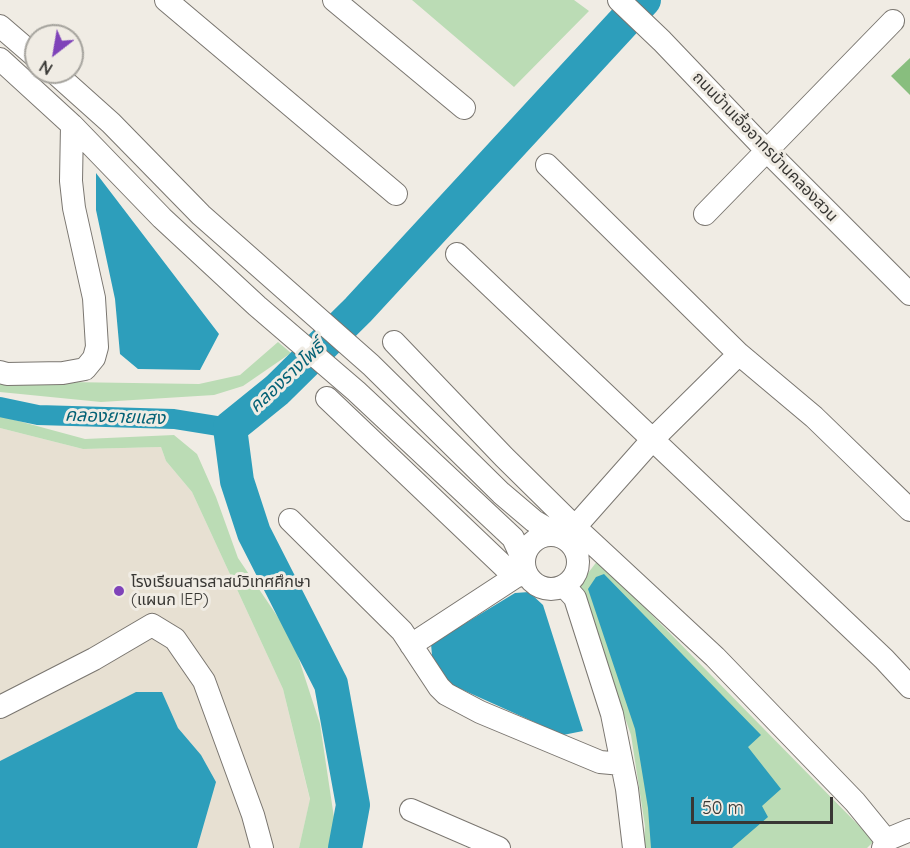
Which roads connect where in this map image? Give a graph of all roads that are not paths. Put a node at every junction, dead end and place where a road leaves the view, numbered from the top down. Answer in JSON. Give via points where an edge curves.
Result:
{"nodes":[{"id":1,"x":166,"y":0,"type":"edge"},
{"id":2,"x":334,"y":0,"type":"edge"},
{"id":3,"x":619,"y":0,"type":"edge"},
{"id":4,"x":893,"y":21,"type":"dead end"},
{"id":5,"x":0,"y":26,"type":"edge"},
{"id":6,"x":24,"y":47,"type":"edge"},
{"id":7,"x":0,"y":59,"type":"edge"},
{"id":8,"x":67,"y":84,"type":"edge"},
{"id":9,"x":464,"y":108,"type":"dead end"},
{"id":10,"x":72,"y":125,"type":"junction"},
{"id":11,"x":767,"y":151,"type":"junction"},
{"id":12,"x":547,"y":165,"type":"dead end"},
{"id":13,"x":396,"y":194,"type":"dead end"},
{"id":14,"x":705,"y":214,"type":"dead end"},
{"id":15,"x":457,"y":254,"type":"dead end"},
{"id":16,"x":910,"y":294,"type":"edge"},
{"id":17,"x":394,"y":342,"type":"dead end"},
{"id":18,"x":739,"y":354,"type":"junction"},
{"id":19,"x":0,"y":372,"type":"edge"},
{"id":20,"x":327,"y":398,"type":"dead end"},
{"id":21,"x":653,"y":439,"type":"junction"},
{"id":22,"x":910,"y":510,"type":"edge"},
{"id":23,"x":290,"y":520,"type":"dead end"},
{"id":24,"x":567,"y":534,"type":"junction"},
{"id":25,"x":521,"y":570,"type":"junction"},
{"id":26,"x":564,"y":586,"type":"junction"},
{"id":27,"x":411,"y":645,"type":"junction"},
{"id":28,"x":910,"y":687,"type":"edge"},
{"id":29,"x":0,"y":707,"type":"edge"},
{"id":30,"x":622,"y":764,"type":"junction"},
{"id":31,"x":411,"y":810,"type":"dead end"},
{"id":32,"x":910,"y":830,"type":"edge"},
{"id":33,"x":884,"y":844,"type":"edge"},
{"id":34,"x":262,"y":848,"type":"edge"},
{"id":35,"x":499,"y":848,"type":"edge"},
{"id":36,"x":634,"y":848,"type":"edge"}],
"edges":[{"from":1,"to":13,"type":"street"},
{"from":2,"to":9,"type":"street"},
{"from":3,"to":11,"type":"street","name":"ถนนบ้านเอื้ออาทรบ้านคลองสวน"},
{"from":4,"to":11,"type":"street"},
{"from":5,"to":6,"type":"street"},
{"from":7,"to":10,"type":"street"},
{"from":8,"to":24,"type":"street","via":[[201,215],[371,365],[501,493],[534,521]]},
{"from":10,"to":19,"type":"street","via":[[71,181],[94,297],[94,358],[85,369],[63,373]]},
{"from":10,"to":25,"type":"street","via":[[162,218],[513,538]]},
{"from":11,"to":14,"type":"street"},
{"from":11,"to":16,"type":"street","name":"ถนนบ้านเอื้ออาทรบ้านคลองสวน"},
{"from":12,"to":18,"type":"street"},
{"from":15,"to":21,"type":"street"},
{"from":17,"to":24,"type":"street","via":[[504,457]]},
{"from":18,"to":21,"type":"street"},
{"from":18,"to":22,"type":"street","via":[[814,417]]},
{"from":20,"to":25,"type":"street"},
{"from":21,"to":24,"type":"street"},
{"from":21,"to":28,"type":"street"},
{"from":23,"to":27,"type":"street"},
{"from":24,"to":25,"type":"street","via":[[535,540],[527,548]]},
{"from":24,"to":26,"type":"street","via":[[578,556],[578,566],[575,576]]},
{"from":24,"to":33,"type":"street","via":[[715,657],[855,802]]},
{"from":25,"to":26,"type":"street","via":[[540,587],[549,590]]},
{"from":25,"to":27,"type":"street"},
{"from":26,"to":30,"type":"street","via":[[575,598],[584,623],[612,714]]},
{"from":27,"to":30,"type":"street","via":[[440,687],[460,702],[600,762]]},
{"from":29,"to":34,"type":"street","via":[[152,625],[175,639],[204,681]]},
{"from":30,"to":36,"type":"street"},
{"from":31,"to":35,"type":"street"},
{"from":32,"to":33,"type":"street"}]}
